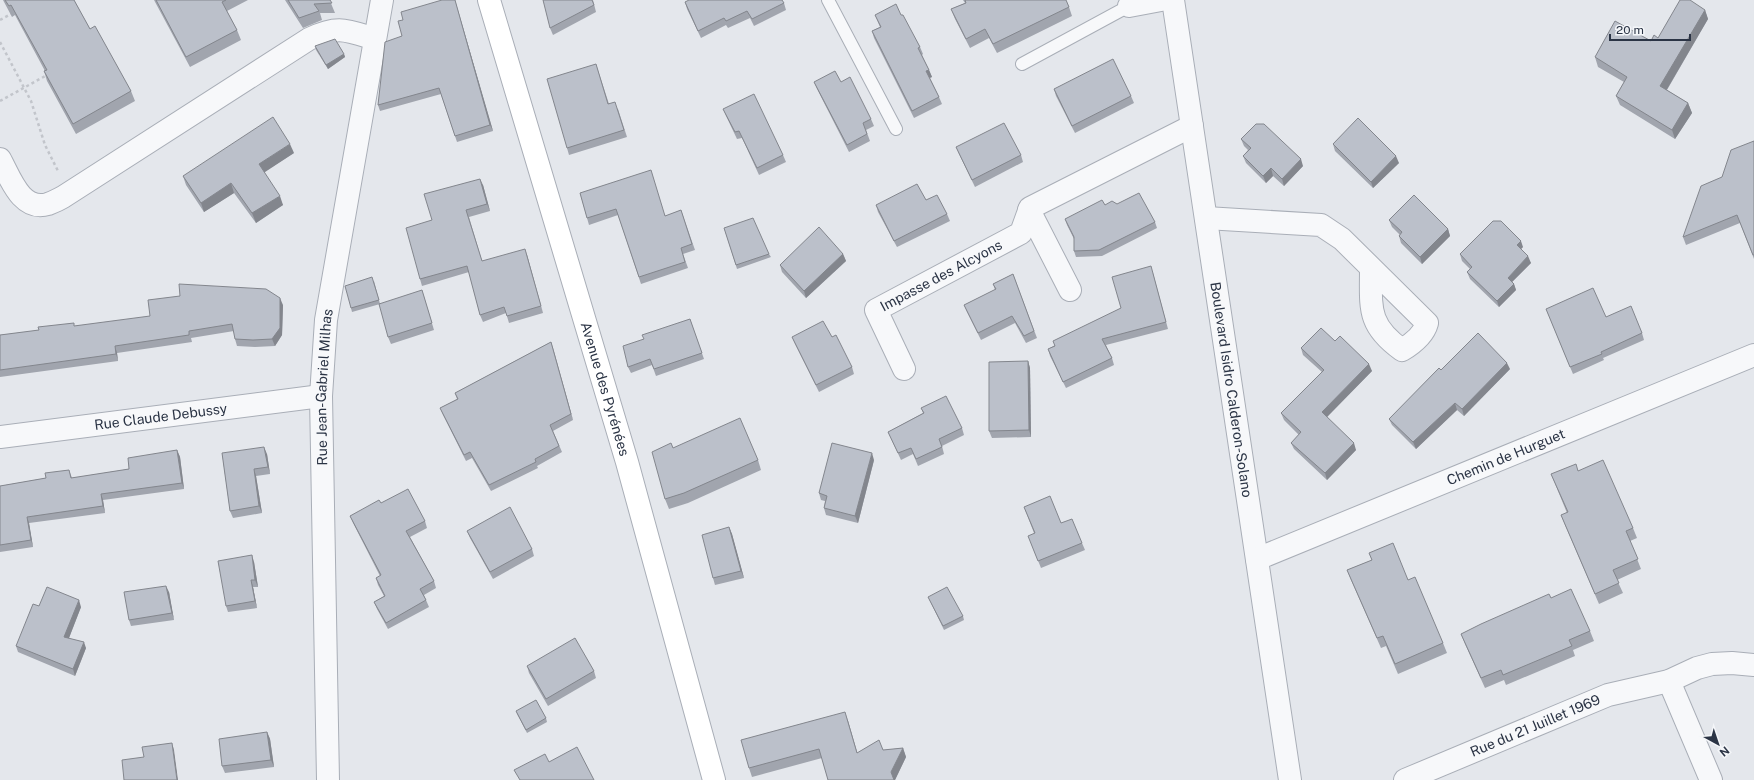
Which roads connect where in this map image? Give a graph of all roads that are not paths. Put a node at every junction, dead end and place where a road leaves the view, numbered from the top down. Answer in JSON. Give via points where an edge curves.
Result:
{"nodes":[{"id":1,"x":382,"y":0,"type":"edge"},
{"id":2,"x":489,"y":0,"type":"edge"},
{"id":3,"x":828,"y":0,"type":"edge"},
{"id":4,"x":1161,"y":0,"type":"edge"},
{"id":5,"x":1173,"y":0,"type":"edge"},
{"id":6,"x":1129,"y":6,"type":"joint"},
{"id":7,"x":375,"y":39,"type":"junction"},
{"id":8,"x":1022,"y":64,"type":"dead end"},
{"id":9,"x":1192,"y":126,"type":"junction"},
{"id":10,"x":896,"y":129,"type":"dead end"},
{"id":11,"x":0,"y":159,"type":"edge"},
{"id":12,"x":1029,"y":210,"type":"junction"},
{"id":13,"x":1206,"y":218,"type":"junction"},
{"id":14,"x":1371,"y":269,"type":"dead end"},
{"id":15,"x":1070,"y":290,"type":"dead end"},
{"id":16,"x":1754,"y":355,"type":"edge"},
{"id":17,"x":904,"y":369,"type":"dead end"},
{"id":18,"x":321,"y":396,"type":"junction"},
{"id":19,"x":0,"y":437,"type":"edge"},
{"id":20,"x":1257,"y":559,"type":"junction"},
{"id":21,"x":1754,"y":665,"type":"edge"},
{"id":22,"x":1668,"y":682,"type":"junction"},
{"id":23,"x":328,"y":780,"type":"edge"},
{"id":24,"x":714,"y":780,"type":"edge"},
{"id":25,"x":1290,"y":780,"type":"edge"},
{"id":26,"x":1405,"y":780,"type":"edge"},
{"id":27,"x":1711,"y":780,"type":"edge"}],
"edges":[{"from":1,"to":7,"type":"street","name":"Rue Jean-Gabriel Milhas"},
{"from":2,"to":24,"type":"main road","name":"Avenue des Pyrénées","via":[[627,462]]},
{"from":3,"to":10,"type":"lane"},
{"from":4,"to":6,"type":"street"},
{"from":5,"to":9,"type":"street","name":"Boulevard Isidro Calderon-Solano"},
{"from":6,"to":8,"type":"lane"},
{"from":7,"to":11,"type":"street","via":[[339,29],[309,39],[71,192],[47,204],[27,202],[20,196]]},
{"from":7,"to":18,"type":"street","name":"Rue Jean-Gabriel Milhas","via":[[326,320]]},
{"from":9,"to":12,"type":"street"},
{"from":9,"to":13,"type":"street","name":"Boulevard Isidro Calderon-Solano"},
{"from":12,"to":15,"type":"street"},
{"from":12,"to":17,"type":"street","name":"Impasse des Alcyons","via":[[1022,233],[876,310]]},
{"from":13,"to":14,"type":"street","via":[[1321,225],[1342,239]]},
{"from":13,"to":20,"type":"street","name":"Boulevard Isidro Calderon-Solano"},
{"from":16,"to":20,"type":"street","name":"Chemin de Hurguet"},
{"from":18,"to":19,"type":"street","name":"Rue Claude Debussy"},
{"from":18,"to":23,"type":"street","name":"Rue Jean-Gabriel Milhas"},
{"from":20,"to":25,"type":"street","name":"Boulevard Isidro Calderon-Solano"},
{"from":21,"to":22,"type":"street","name":"Rue du 21 Juillet 1969","via":[[1712,664]]},
{"from":22,"to":26,"type":"street","name":"Rue du 21 Juillet 1969","via":[[1608,695]]},
{"from":22,"to":27,"type":"street"}]}
